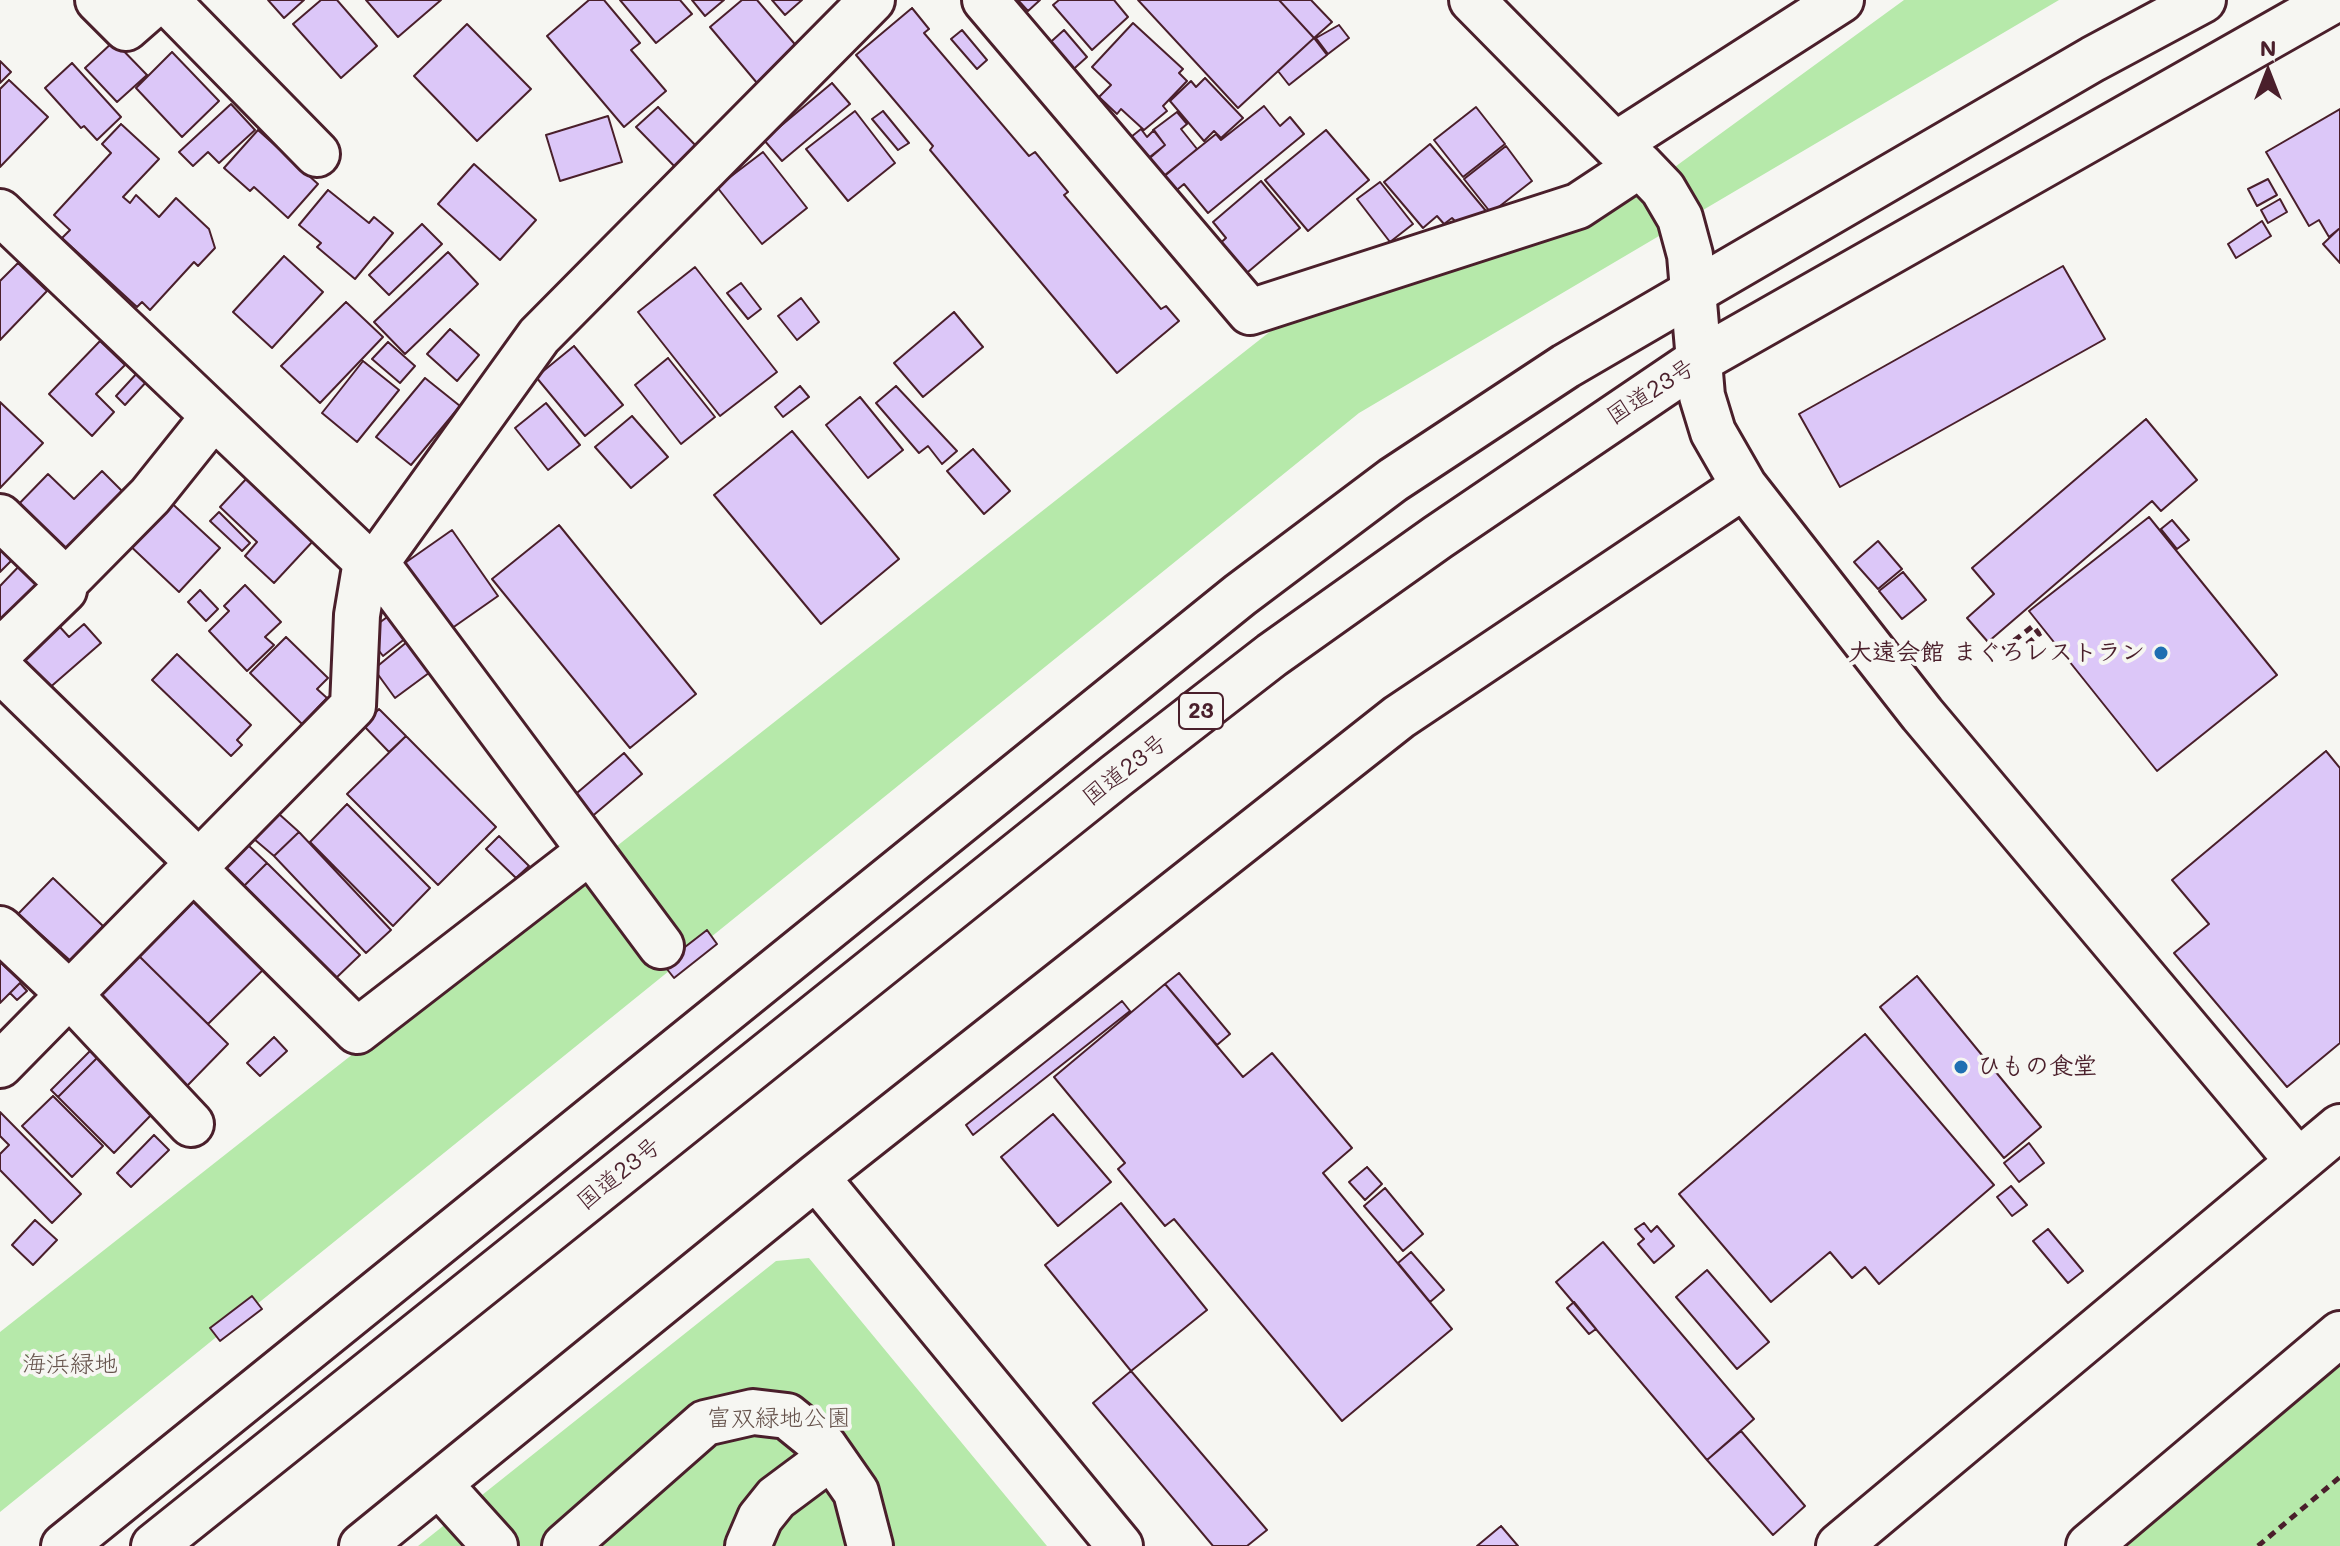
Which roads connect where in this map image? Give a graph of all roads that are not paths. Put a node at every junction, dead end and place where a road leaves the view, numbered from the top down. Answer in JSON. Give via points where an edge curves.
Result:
{"nodes":[{"id":1,"x":98,"y":0,"type":"edge"},
{"id":2,"x":158,"y":0,"type":"edge"},
{"id":3,"x":166,"y":0,"type":"edge"},
{"id":4,"x":872,"y":0,"type":"edge"},
{"id":5,"x":985,"y":0,"type":"edge"},
{"id":6,"x":1472,"y":0,"type":"edge"},
{"id":7,"x":1841,"y":0,"type":"edge"},
{"id":8,"x":2203,"y":0,"type":"edge"},
{"id":9,"x":2334,"y":0,"type":"edge"},
{"id":10,"x":317,"y":154,"type":"dead end"},
{"id":11,"x":1628,"y":155,"type":"junction"},
{"id":12,"x":0,"y":212,"type":"edge"},
{"id":13,"x":1694,"y":291,"type":"junction"},
{"id":14,"x":1696,"y":362,"type":"junction"},
{"id":15,"x":214,"y":416,"type":"junction"},
{"id":16,"x":1744,"y":486,"type":"junction"},
{"id":17,"x":0,"y":517,"type":"edge"},
{"id":18,"x":371,"y":562,"type":"junction"},
{"id":19,"x":66,"y":581,"type":"junction"},
{"id":20,"x":0,"y":652,"type":"edge"},
{"id":21,"x":0,"y":669,"type":"edge"},
{"id":22,"x":590,"y":851,"type":"junction"},
{"id":23,"x":195,"y":865,"type":"junction"},
{"id":24,"x":0,"y":929,"type":"edge"},
{"id":25,"x":661,"y":946,"type":"dead end"},
{"id":26,"x":69,"y":994,"type":"junction"},
{"id":27,"x":0,"y":1065,"type":"edge"},
{"id":28,"x":191,"y":1124,"type":"dead end"},
{"id":29,"x":2340,"y":1127,"type":"edge"},
{"id":30,"x":2298,"y":1161,"type":"junction"},
{"id":31,"x":816,"y":1177,"type":"junction"},
{"id":32,"x":2340,"y":1334,"type":"edge"},
{"id":33,"x":831,"y":1457,"type":"junction"},
{"id":34,"x":439,"y":1484,"type":"junction"},
{"id":35,"x":64,"y":1546,"type":"edge"},
{"id":36,"x":154,"y":1546,"type":"edge"},
{"id":37,"x":362,"y":1546,"type":"edge"},
{"id":38,"x":495,"y":1546,"type":"edge"},
{"id":39,"x":565,"y":1546,"type":"edge"},
{"id":40,"x":748,"y":1546,"type":"edge"},
{"id":41,"x":870,"y":1546,"type":"edge"},
{"id":42,"x":1120,"y":1546,"type":"edge"},
{"id":43,"x":1840,"y":1546,"type":"edge"},
{"id":44,"x":2089,"y":1546,"type":"edge"}],
"edges":[{"from":1,"to":2,"type":"main road","via":[[126,28]]},
{"from":3,"to":10,"type":"main road"},
{"from":4,"to":18,"type":"main road","via":[[539,336]]},
{"from":5,"to":11,"type":"main road","via":[[1250,312],[1578,206]]},
{"from":6,"to":11,"type":"main road"},
{"from":7,"to":11,"type":"main road"},
{"from":8,"to":13,"type":"main road"},
{"from":9,"to":14,"type":"main road","name":"国道23号","number":"23"},
{"from":11,"to":13,"type":"main road","via":[[1663,189],[1680,218]]},
{"from":12,"to":15,"type":"main road"},
{"from":13,"to":14,"type":"main road"},
{"from":13,"to":35,"type":"main road","via":[[1566,366],[1393,480],[1240,595]]},
{"from":14,"to":16,"type":"main road","via":[[1713,432]]},
{"from":14,"to":36,"type":"main road","name":"国道23号","number":"23","via":[[1272,655]]},
{"from":15,"to":18,"type":"main road"},
{"from":15,"to":19,"type":"main road","via":[[150,496]]},
{"from":16,"to":30,"type":"main road","via":[[1922,714]]},
{"from":16,"to":31,"type":"main road","via":[[1399,717]]},
{"from":17,"to":19,"type":"main road"},
{"from":18,"to":22,"type":"main road"},
{"from":18,"to":23,"type":"main road","via":[[357,615],[353,706]]},
{"from":19,"to":20,"type":"main road","via":[[64,590]]},
{"from":21,"to":23,"type":"main road"},
{"from":22,"to":23,"type":"main road","via":[[357,1031]]},
{"from":22,"to":25,"type":"main road"},
{"from":23,"to":26,"type":"main road"},
{"from":24,"to":26,"type":"main road"},
{"from":26,"to":27,"type":"main road"},
{"from":26,"to":28,"type":"main road"},
{"from":29,"to":30,"type":"main road"},
{"from":30,"to":43,"type":"main road"},
{"from":31,"to":34,"type":"main road"},
{"from":31,"to":42,"type":"main road"},
{"from":32,"to":44,"type":"main road"},
{"from":33,"to":39,"type":"main road","via":[[787,1416],[753,1412],[705,1423]]},
{"from":33,"to":40,"type":"main road","via":[[776,1498]]},
{"from":33,"to":41,"type":"main road","via":[[856,1492]]},
{"from":34,"to":37,"type":"main road"},
{"from":34,"to":38,"type":"main road"}]}
